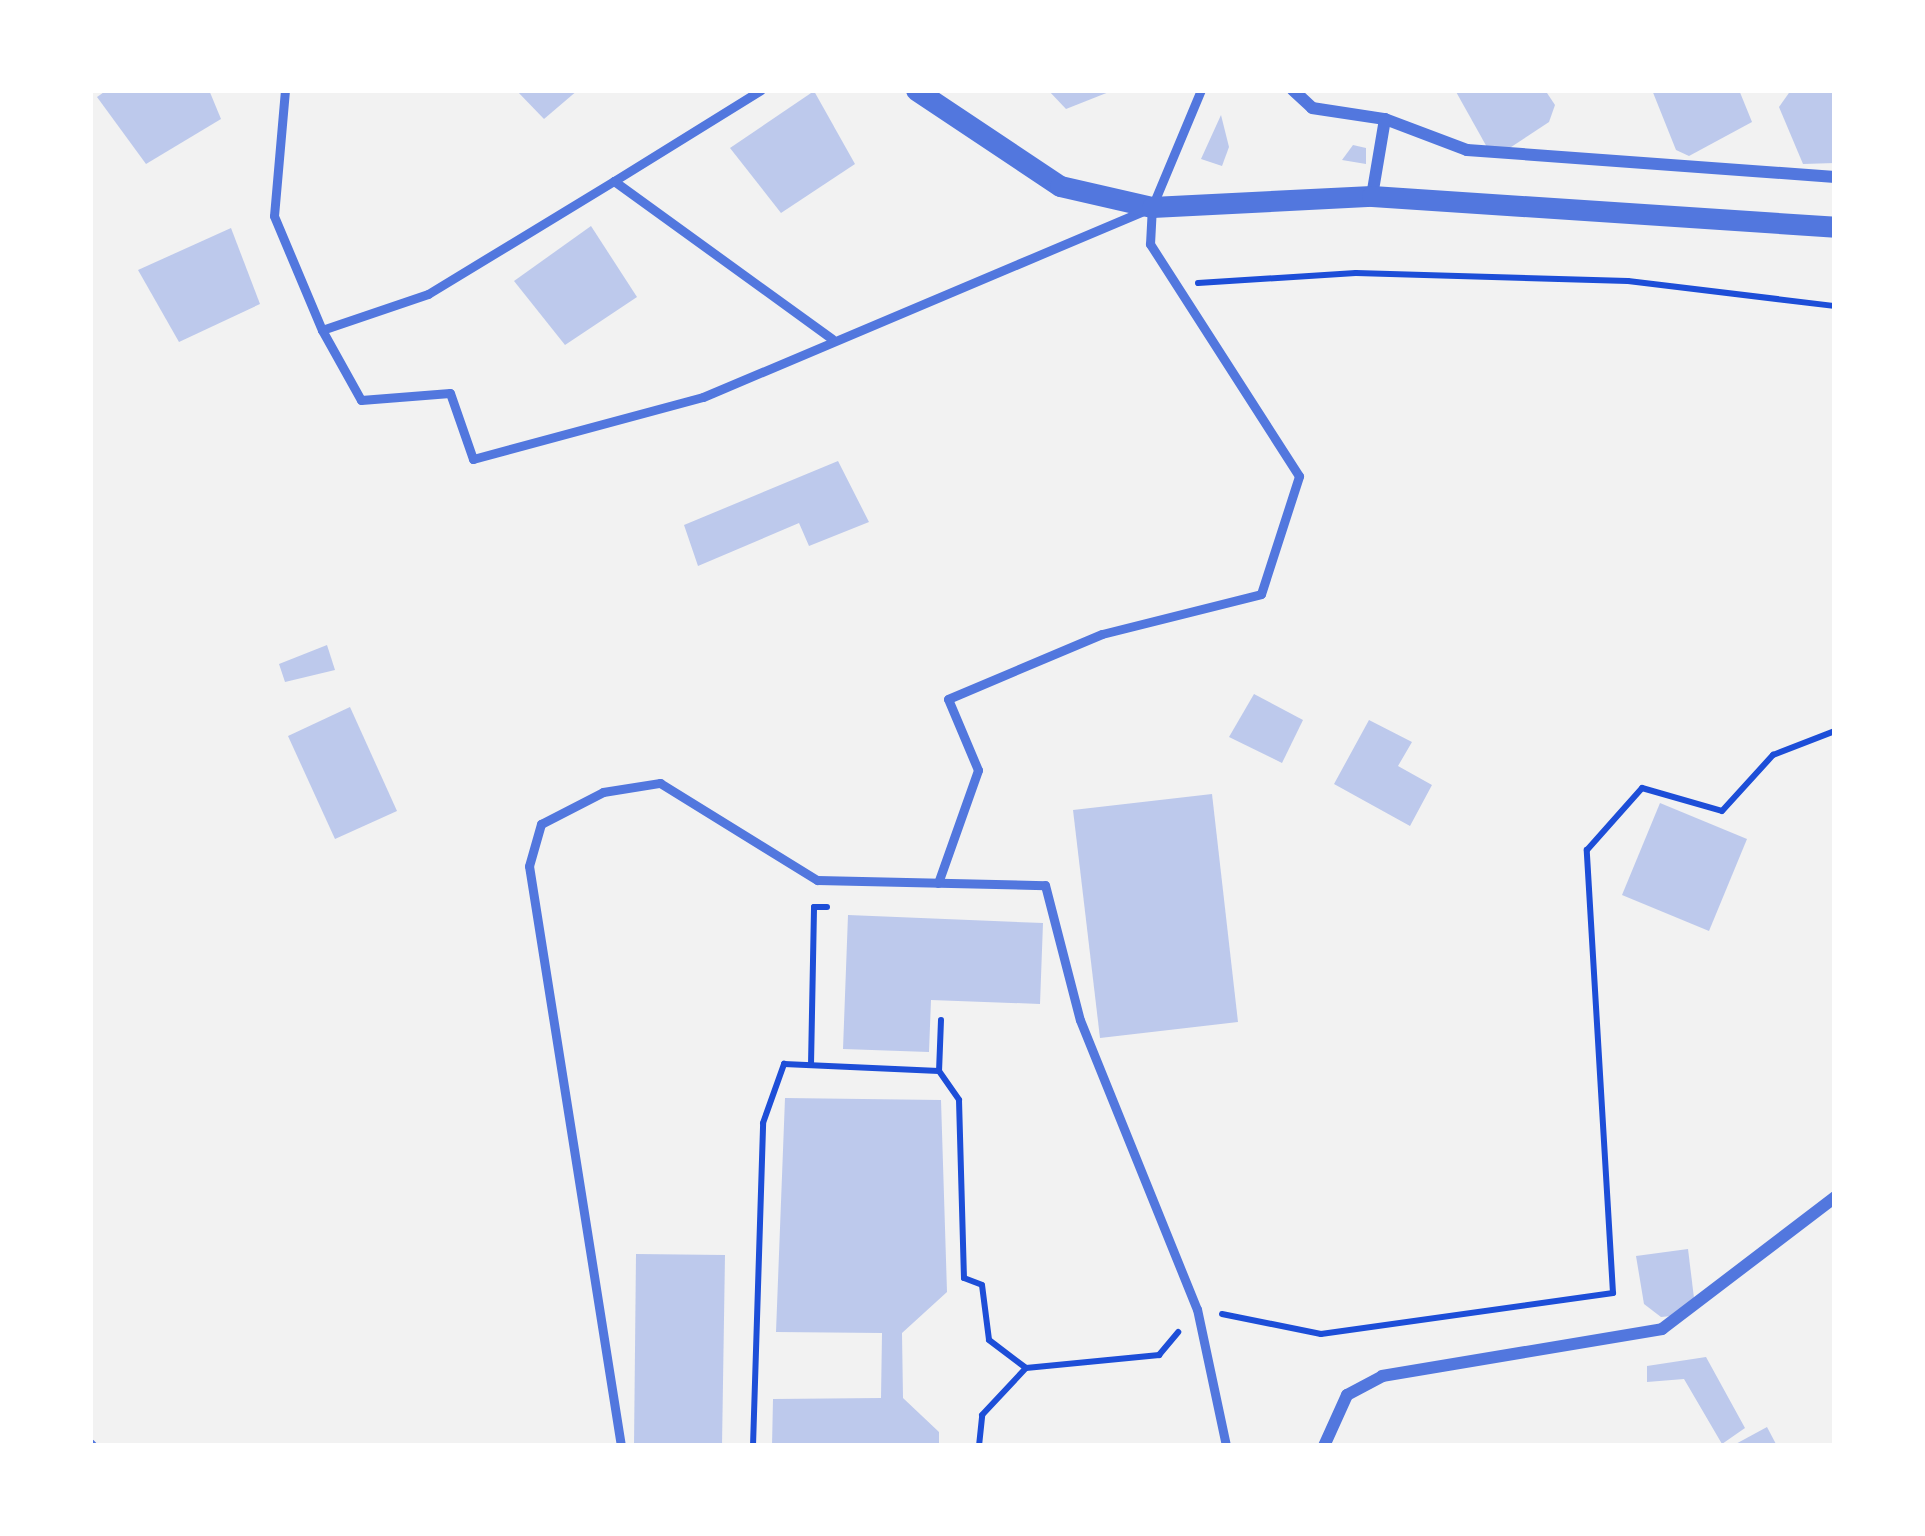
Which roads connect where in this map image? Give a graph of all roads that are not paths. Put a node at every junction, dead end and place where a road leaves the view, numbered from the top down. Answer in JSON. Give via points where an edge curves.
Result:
{"nodes":[{"id":1,"x":285,"y":90,"type":"edge"},
{"id":2,"x":760,"y":90,"type":"edge"},
{"id":3,"x":916,"y":90,"type":"edge"},
{"id":4,"x":1201,"y":90,"type":"edge"},
{"id":5,"x":1293,"y":90,"type":"edge"},
{"id":6,"x":1385,"y":119,"type":"junction"},
{"id":7,"x":1835,"y":177,"type":"edge"},
{"id":8,"x":614,"y":181,"type":"junction"},
{"id":9,"x":1372,"y":196,"type":"junction"},
{"id":10,"x":1152,"y":207,"type":"junction"},
{"id":11,"x":1835,"y":227,"type":"edge"},
{"id":12,"x":322,"y":330,"type":"junction"},
{"id":13,"x":832,"y":339,"type":"junction"},
{"id":14,"x":938,"y":883,"type":"junction"},
{"id":15,"x":1835,"y":1198,"type":"edge"},
{"id":16,"x":621,"y":1446,"type":"edge"},
{"id":17,"x":1226,"y":1446,"type":"edge"},
{"id":18,"x":1324,"y":1446,"type":"edge"}],
"edges":[{"from":1,"to":12,"type":"lane","via":[[274,215]]},
{"from":2,"to":8,"type":"lane"},
{"from":3,"to":10,"type":"street","via":[[1060,186]]},
{"from":4,"to":10,"type":"lane"},
{"from":5,"to":6,"type":"street","via":[[1312,108]]},
{"from":6,"to":7,"type":"street","via":[[1467,150]]},
{"from":6,"to":9,"type":"street"},
{"from":8,"to":12,"type":"lane","via":[[428,294]]},
{"from":8,"to":13,"type":"lane"},
{"from":9,"to":10,"type":"street"},
{"from":9,"to":11,"type":"street"},
{"from":10,"to":13,"type":"lane"},
{"from":10,"to":14,"type":"lane","via":[[1150,244],[1299,476],[1261,593],[1102,634],[948,699],[978,770]]},
{"from":12,"to":13,"type":"lane","via":[[361,400],[450,393],[473,459],[703,397]]},
{"from":14,"to":16,"type":"lane","via":[[817,880],[660,782],[603,792],[542,824],[529,866]]},
{"from":14,"to":17,"type":"lane","via":[[1045,885],[1106,1092],[1197,1309]]},
{"from":15,"to":18,"type":"street","via":[[1662,1329],[1382,1376],[1347,1395]]}]}
